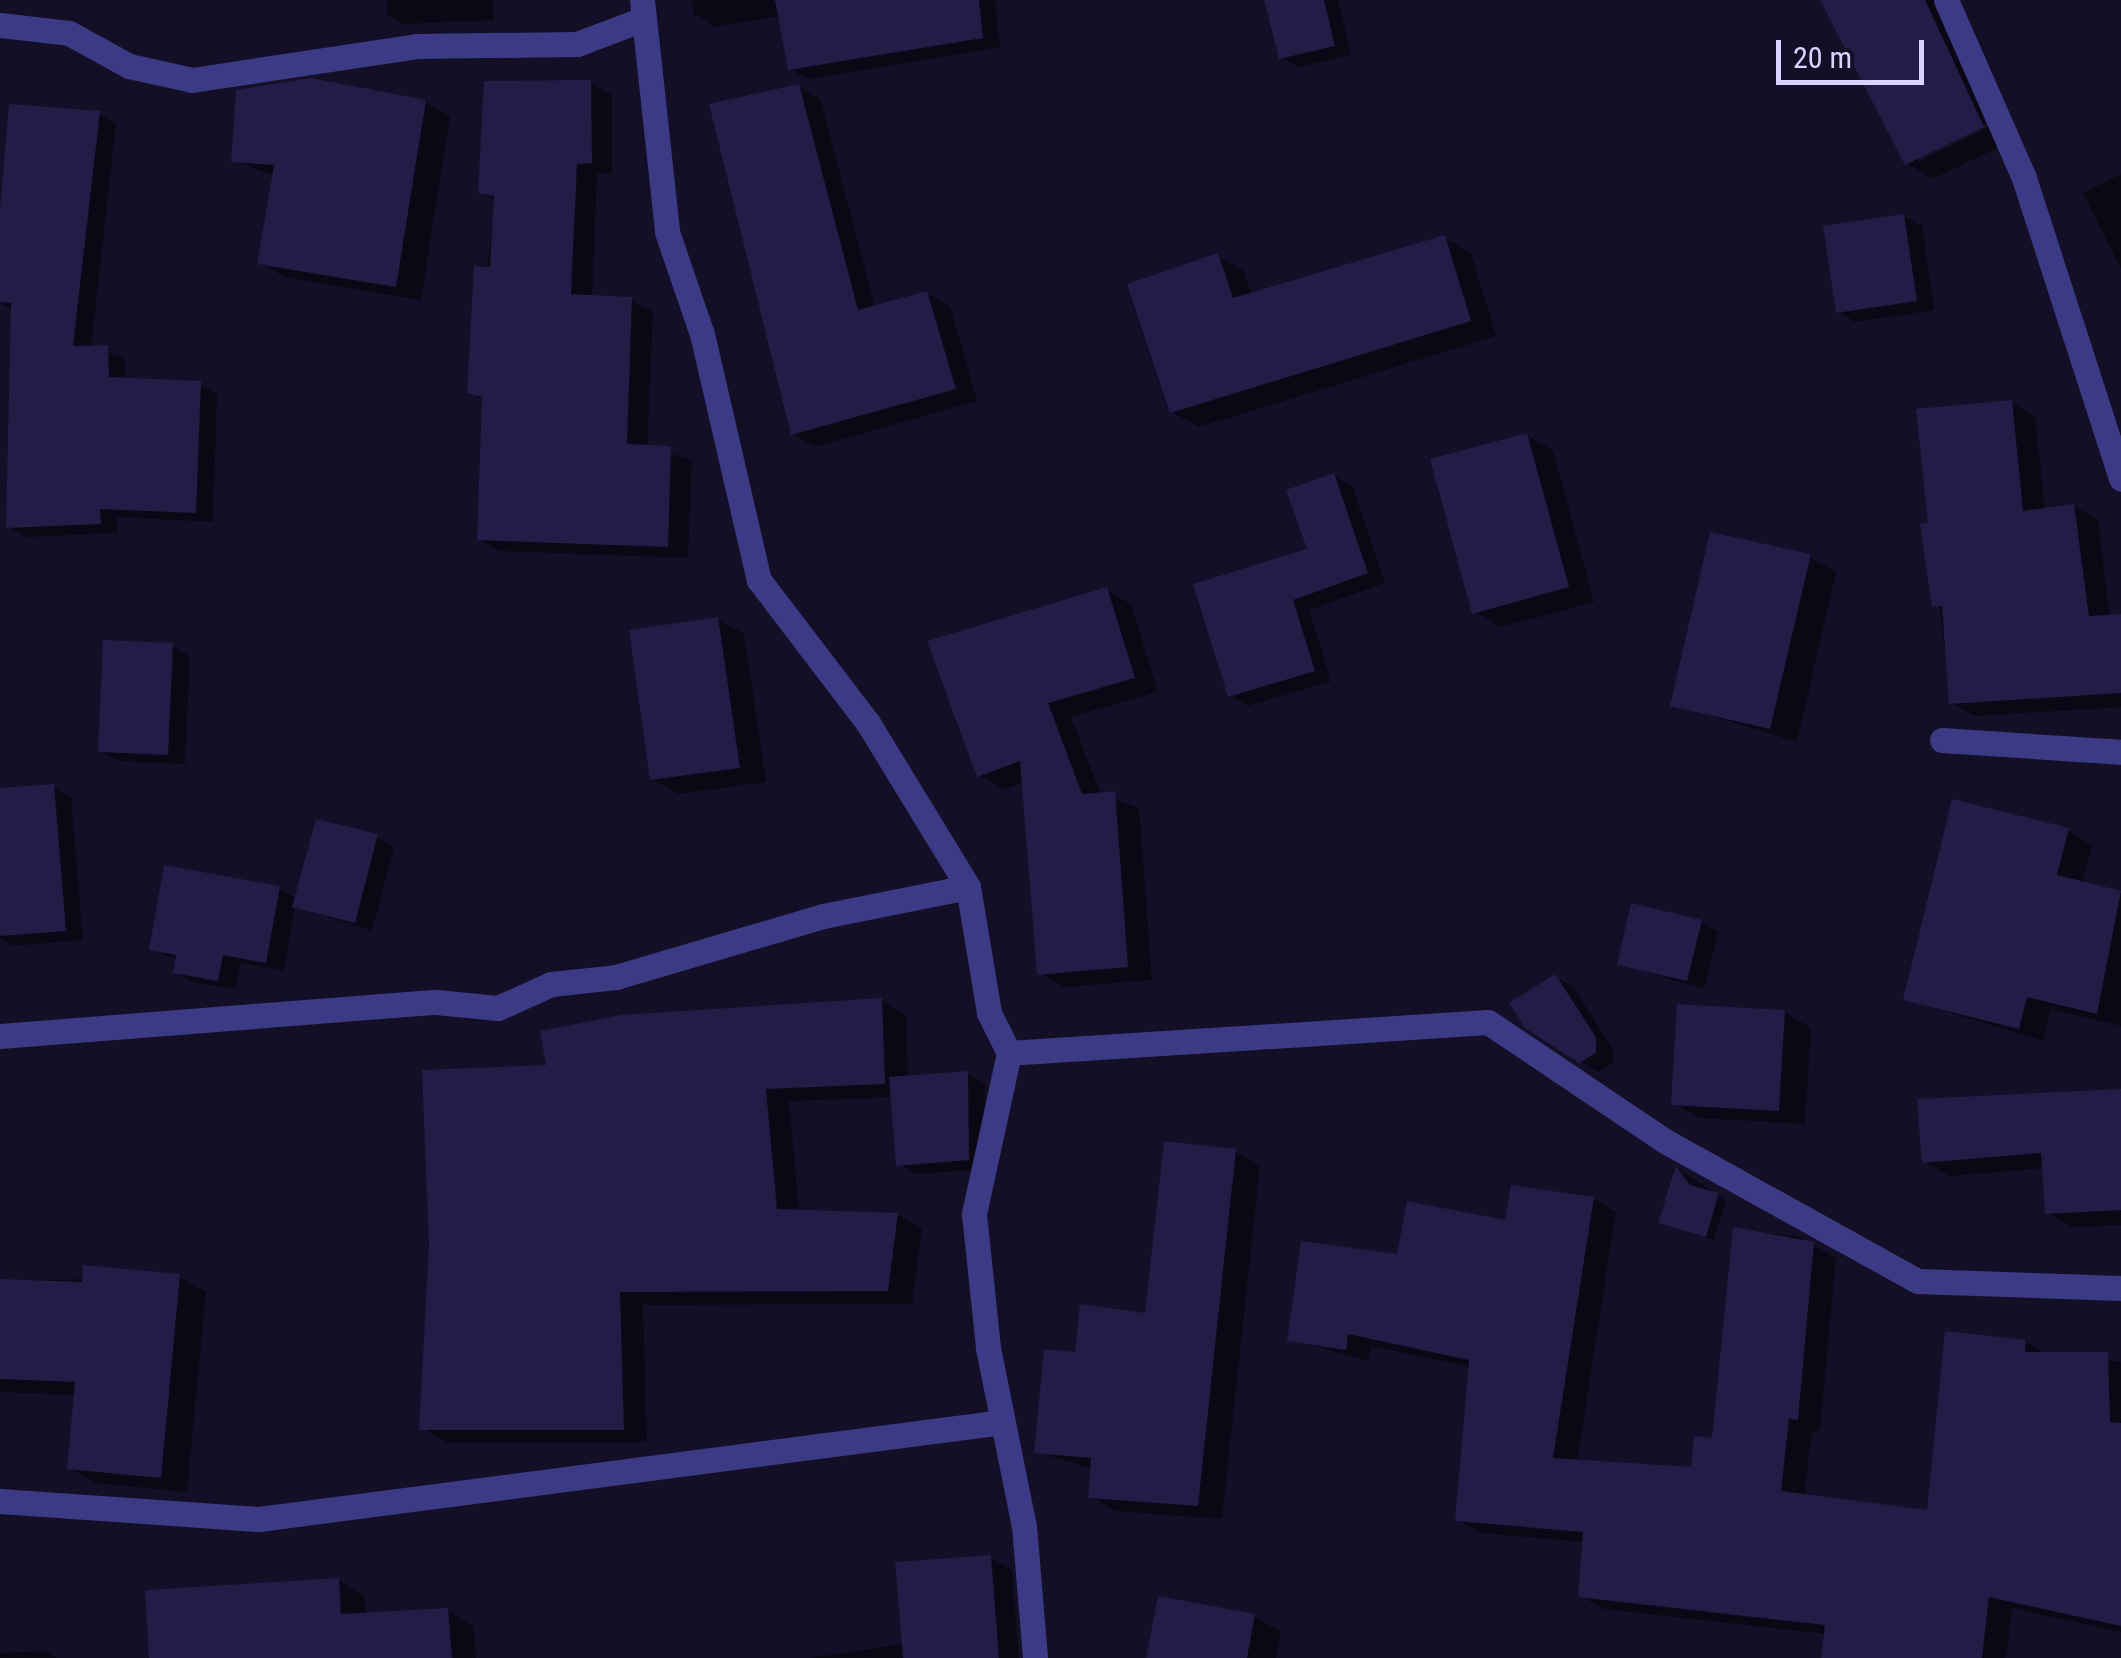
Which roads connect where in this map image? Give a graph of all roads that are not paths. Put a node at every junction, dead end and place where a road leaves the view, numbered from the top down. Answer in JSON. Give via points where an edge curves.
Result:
{"nodes":[{"id":1,"x":1946,"y":0,"type":"edge"},
{"id":2,"x":643,"y":10,"type":"edge"},
{"id":3,"x":0,"y":25,"type":"edge"},
{"id":4,"x":2121,"y":479,"type":"edge"},
{"id":5,"x":1942,"y":740,"type":"dead end"},
{"id":6,"x":2121,"y":752,"type":"edge"},
{"id":7,"x":968,"y":887,"type":"junction"},
{"id":8,"x":0,"y":1036,"type":"edge"},
{"id":9,"x":1009,"y":1053,"type":"junction"},
{"id":10,"x":2121,"y":1288,"type":"edge"},
{"id":11,"x":1003,"y":1422,"type":"junction"},
{"id":12,"x":0,"y":1501,"type":"edge"},
{"id":13,"x":1034,"y":1658,"type":"edge"}],
"edges":[{"from":1,"to":4,"type":"street","via":[[2024,178]]},
{"from":2,"to":3,"type":"street","via":[[577,44],[416,46],[192,80],[129,66],[69,34]]},
{"from":2,"to":7,"type":"street","via":[[667,232],[702,334],[760,580],[868,723]]},
{"from":5,"to":6,"type":"street"},
{"from":7,"to":8,"type":"street","via":[[823,916],[616,977],[550,984],[498,1008],[436,1002]]},
{"from":7,"to":9,"type":"street","via":[[989,1014]]},
{"from":9,"to":10,"type":"street","via":[[1488,1022],[1665,1141],[1918,1281]]},
{"from":9,"to":11,"type":"street","via":[[974,1214]]},
{"from":11,"to":12,"type":"street","via":[[259,1519]]},
{"from":11,"to":13,"type":"street","via":[[1024,1526]]}]}
